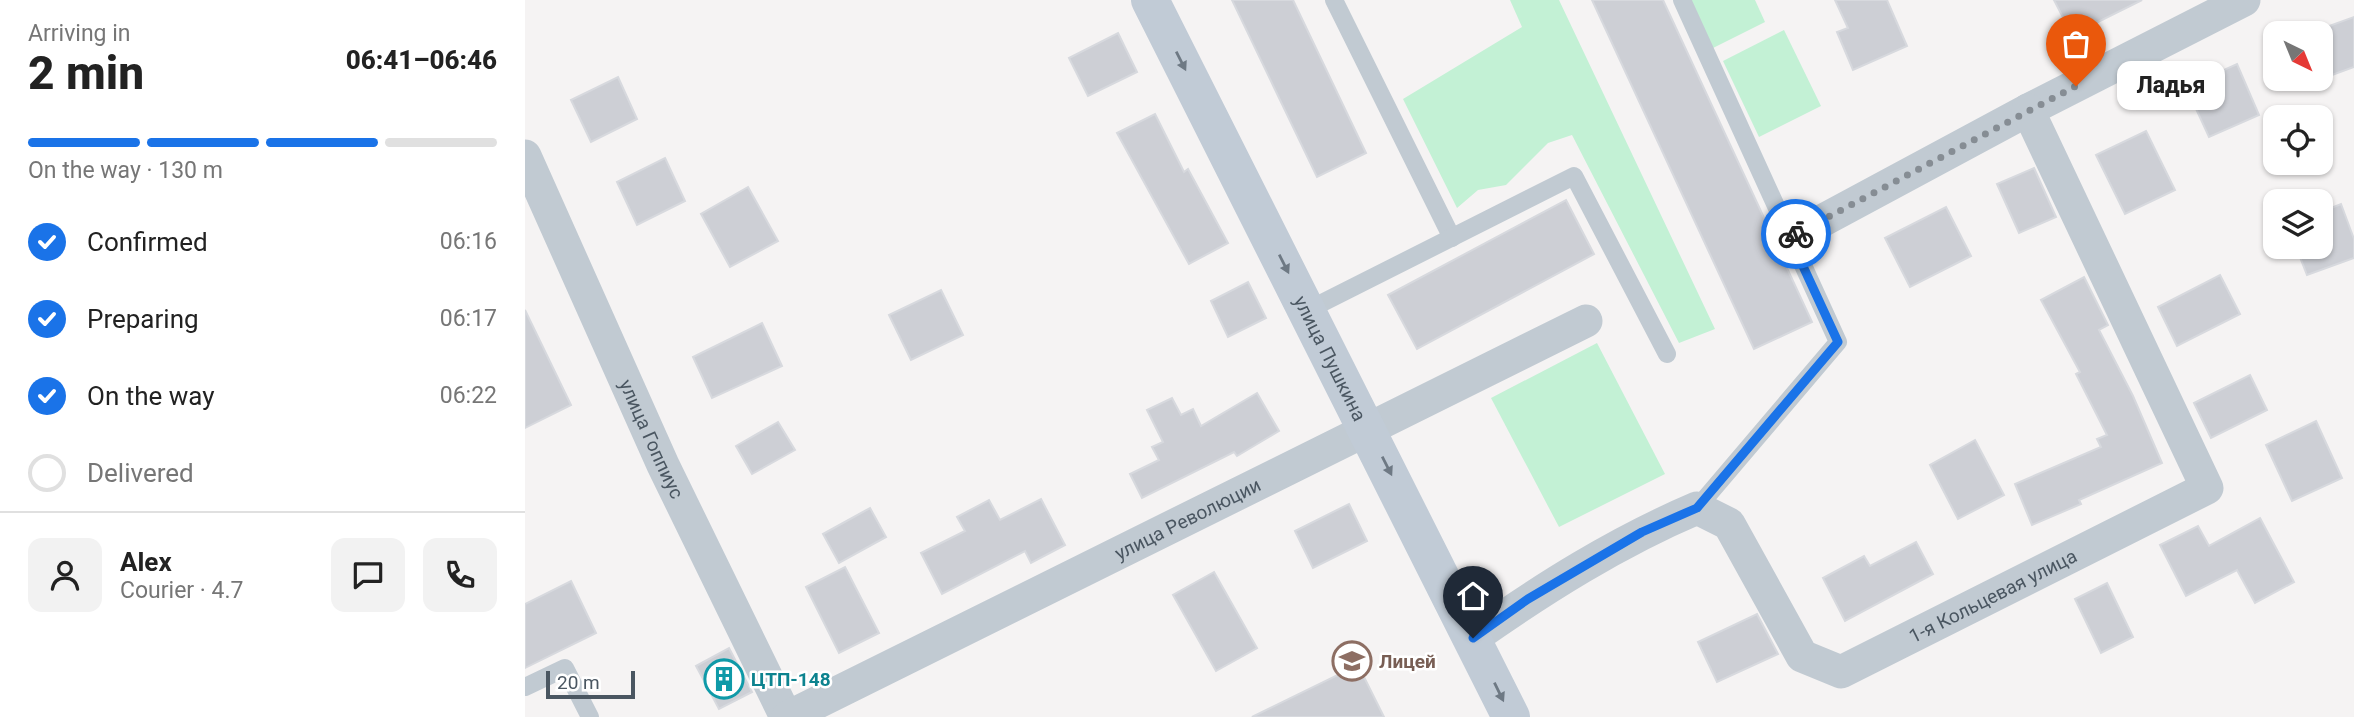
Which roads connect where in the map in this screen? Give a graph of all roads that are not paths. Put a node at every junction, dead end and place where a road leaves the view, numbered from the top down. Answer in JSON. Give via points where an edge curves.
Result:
{"nodes":[{"id":1,"x":1150,"y":0,"type":"edge"},
{"id":2,"x":1334,"y":0,"type":"edge"},
{"id":3,"x":1682,"y":0,"type":"edge"},
{"id":4,"x":2244,"y":0,"type":"edge"},
{"id":5,"x":2028,"y":110,"type":"junction"},
{"id":6,"x":525,"y":156,"type":"edge"},
{"id":7,"x":1452,"y":238,"type":"junction"},
{"id":8,"x":1790,"y":238,"type":"junction"},
{"id":9,"x":1308,"y":310,"type":"junction"},
{"id":10,"x":1586,"y":321,"type":"dead end"},
{"id":11,"x":1667,"y":354,"type":"dead end"},
{"id":12,"x":1369,"y":430,"type":"junction"},
{"id":13,"x":1697,"y":508,"type":"junction"},
{"id":14,"x":1473,"y":638,"type":"junction"},
{"id":15,"x":525,"y":687,"type":"edge"},
{"id":16,"x":590,"y":717,"type":"edge"},
{"id":17,"x":787,"y":717,"type":"edge"},
{"id":18,"x":1511,"y":717,"type":"edge"}],
"edges":[{"from":1,"to":9,"type":"street","name":"улица Пушкина","one_way":true},
{"from":2,"to":7,"type":"lane"},
{"from":3,"to":8,"type":"lane"},
{"from":4,"to":5,"type":"street"},
{"from":5,"to":8,"type":"street"},
{"from":5,"to":13,"type":"street","name":"1-я Кольцевая улица","via":[[2207,488],[1841,672],[1802,656],[1729,524]]},
{"from":6,"to":17,"type":"street","name":"улица Гоппиус","via":[[663,465]]},
{"from":7,"to":9,"type":"lane"},
{"from":7,"to":11,"type":"lane","via":[[1574,176]]},
{"from":8,"to":13,"type":"lane","via":[[1838,342]]},
{"from":9,"to":12,"type":"street","name":"улица Пушкина"},
{"from":10,"to":12,"type":"street","name":"улица Революции"},
{"from":12,"to":14,"type":"street","name":"улица Пушкина","one_way":true},
{"from":12,"to":17,"type":"street","name":"улица Революции"},
{"from":13,"to":14,"type":"street","via":[[1642,532],[1528,599]]},
{"from":14,"to":18,"type":"street","name":"улица Пушкина","one_way":true},
{"from":15,"to":16,"type":"lane","via":[[565,668]]}]}
